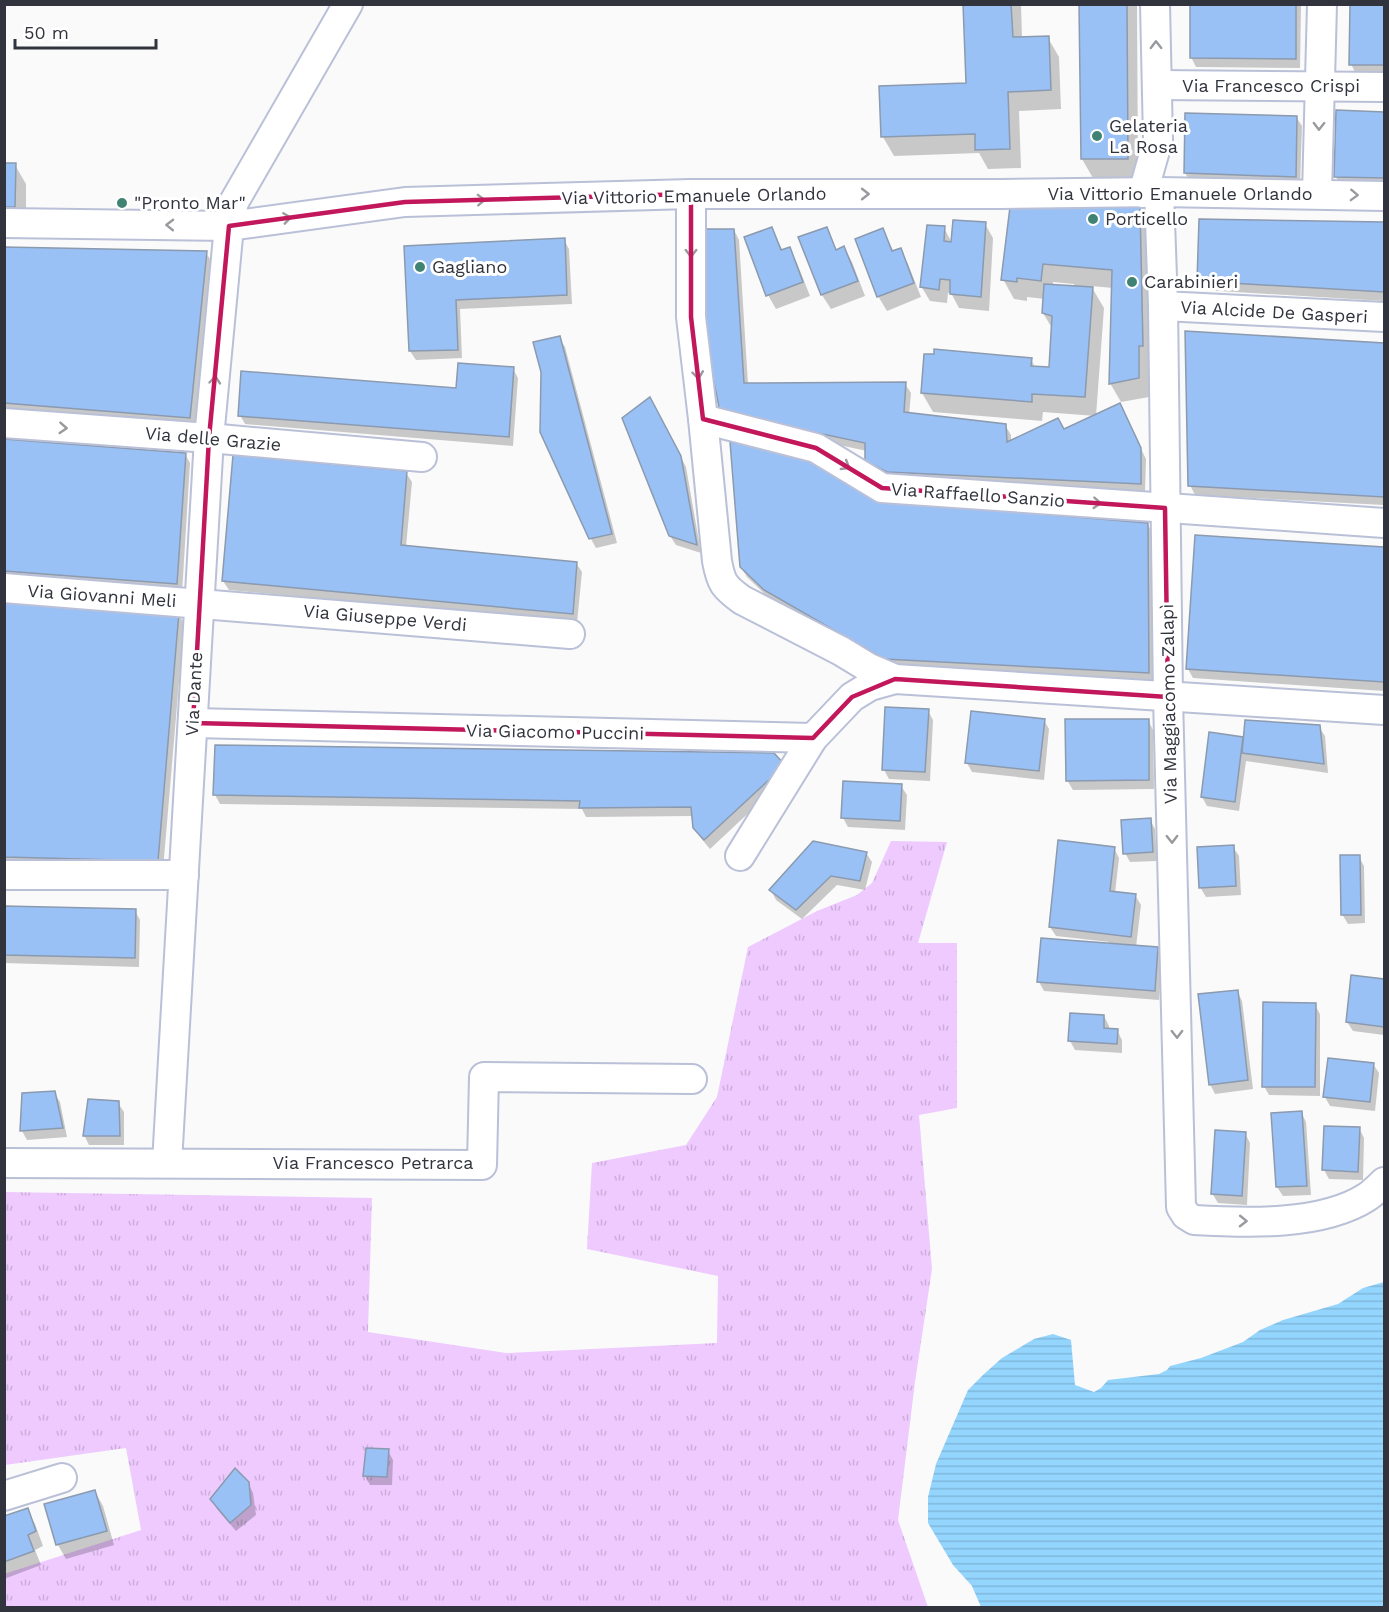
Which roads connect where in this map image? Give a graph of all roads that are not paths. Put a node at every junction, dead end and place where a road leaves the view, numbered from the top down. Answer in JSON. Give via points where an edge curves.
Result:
{"nodes":[{"id":1,"x":348,"y":4,"type":"edge"},
{"id":2,"x":1155,"y":4,"type":"edge"},
{"id":3,"x":1322,"y":4,"type":"edge"},
{"id":4,"x":1156,"y":86,"type":"junction"},
{"id":5,"x":1320,"y":86,"type":"junction"},
{"id":6,"x":1384,"y":87,"type":"edge"},
{"id":7,"x":1160,"y":193,"type":"junction"},
{"id":8,"x":691,"y":194,"type":"junction"},
{"id":9,"x":1317,"y":194,"type":"junction"},
{"id":10,"x":1384,"y":196,"type":"edge"},
{"id":11,"x":4,"y":223,"type":"edge"},
{"id":12,"x":229,"y":226,"type":"junction"},
{"id":13,"x":1163,"y":306,"type":"junction"},
{"id":14,"x":1384,"y":318,"type":"edge"},
{"id":15,"x":703,"y":419,"type":"junction"},
{"id":16,"x":4,"y":423,"type":"edge"},
{"id":17,"x":209,"y":438,"type":"junction"},
{"id":18,"x":422,"y":457,"type":"dead end"},
{"id":19,"x":1165,"y":508,"type":"junction"},
{"id":20,"x":1384,"y":523,"type":"edge"},
{"id":21,"x":4,"y":588,"type":"edge"},
{"id":22,"x":200,"y":603,"type":"junction"},
{"id":23,"x":570,"y":634,"type":"dead end"},
{"id":24,"x":895,"y":679,"type":"junction"},
{"id":25,"x":1168,"y":697,"type":"junction"},
{"id":26,"x":1384,"y":710,"type":"edge"},
{"id":27,"x":193,"y":723,"type":"junction"},
{"id":28,"x":813,"y":738,"type":"junction"},
{"id":29,"x":740,"y":856,"type":"dead end"},
{"id":30,"x":4,"y":875,"type":"edge"},
{"id":31,"x":184,"y":875,"type":"junction"},
{"id":32,"x":692,"y":1079,"type":"dead end"},
{"id":33,"x":4,"y":1162,"type":"edge"},
{"id":34,"x":167,"y":1162,"type":"junction"},
{"id":35,"x":1384,"y":1182,"type":"edge"},
{"id":36,"x":62,"y":1478,"type":"dead end"},
{"id":37,"x":4,"y":1496,"type":"edge"}],
"edges":[{"from":1,"to":12,"type":"street","name":"Via Dante","via":[[234,202]]},
{"from":4,"to":2,"type":"street","name":"Via Maggiacomo Zalapì","one_way":true},
{"from":3,"to":5,"type":"street"},
{"from":4,"to":5,"type":"street","name":"Via Francesco Crispi"},
{"from":4,"to":7,"type":"street","name":"Via Maggiacomo Zalapì"},
{"from":5,"to":6,"type":"street","name":"Via Francesco Crispi"},
{"from":5,"to":9,"type":"street","one_way":true},
{"from":8,"to":7,"type":"street","name":"Via Vittorio Emanuele Orlando","one_way":true},
{"from":7,"to":9,"type":"street","name":"Via Vittorio Emanuele Orlando"},
{"from":7,"to":13,"type":"street","name":"Via Maggiacomo Zalapì"},
{"from":12,"to":8,"type":"street","name":"Via Vittorio Emanuele Orlando","one_way":true,"via":[[405,202]]},
{"from":8,"to":15,"type":"street","one_way":true,"via":[[691,317]]},
{"from":9,"to":10,"type":"street","name":"Via Vittorio Emanuele Orlando","one_way":true},
{"from":12,"to":11,"type":"street","name":"Via Vittorio Emanuele Orlando","one_way":true},
{"from":17,"to":12,"type":"street","name":"Via Dante","one_way":true},
{"from":13,"to":14,"type":"street","name":"Via Alcide De Gasperi"},
{"from":13,"to":19,"type":"street","name":"Via Maggiacomo Zalapì"},
{"from":15,"to":19,"type":"street","name":"Via Raffaello Sanzio","one_way":true,"via":[[816,448],[882,488]]},
{"from":15,"to":24,"type":"street","via":[[720,578],[742,600]]},
{"from":16,"to":17,"type":"street","name":"Via delle Grazie","one_way":true},
{"from":17,"to":18,"type":"street","name":"Via delle Grazie"},
{"from":17,"to":22,"type":"street","name":"Via Dante"},
{"from":19,"to":20,"type":"street","name":"Via Raffaello Sanzio"},
{"from":19,"to":25,"type":"street","name":"Via Maggiacomo Zalapì"},
{"from":21,"to":22,"type":"street","name":"Via Giovanni Meli"},
{"from":22,"to":23,"type":"street","name":"Via Giuseppe Verdi"},
{"from":22,"to":27,"type":"street","name":"Via Dante"},
{"from":24,"to":25,"type":"street"},
{"from":24,"to":28,"type":"street","via":[[870,686],[852,697]]},
{"from":25,"to":26,"type":"street"},
{"from":25,"to":35,"type":"street","name":"Via Maggiacomo Zalapì","one_way":true,"via":[[1183,1212],[1194,1220],[1281,1221],[1351,1206]]},
{"from":27,"to":28,"type":"street","name":"Via Giacomo Puccini"},
{"from":27,"to":31,"type":"street","name":"Via Dante"},
{"from":28,"to":29,"type":"street"},
{"from":30,"to":31,"type":"street"},
{"from":31,"to":34,"type":"street","name":"Via Dante"},
{"from":32,"to":34,"type":"street","name":"Via Francesco Petrarca","via":[[484,1077],[482,1165]]},
{"from":33,"to":34,"type":"street","name":"Via Francesco Petrarca"},
{"from":36,"to":37,"type":"street"}]}
